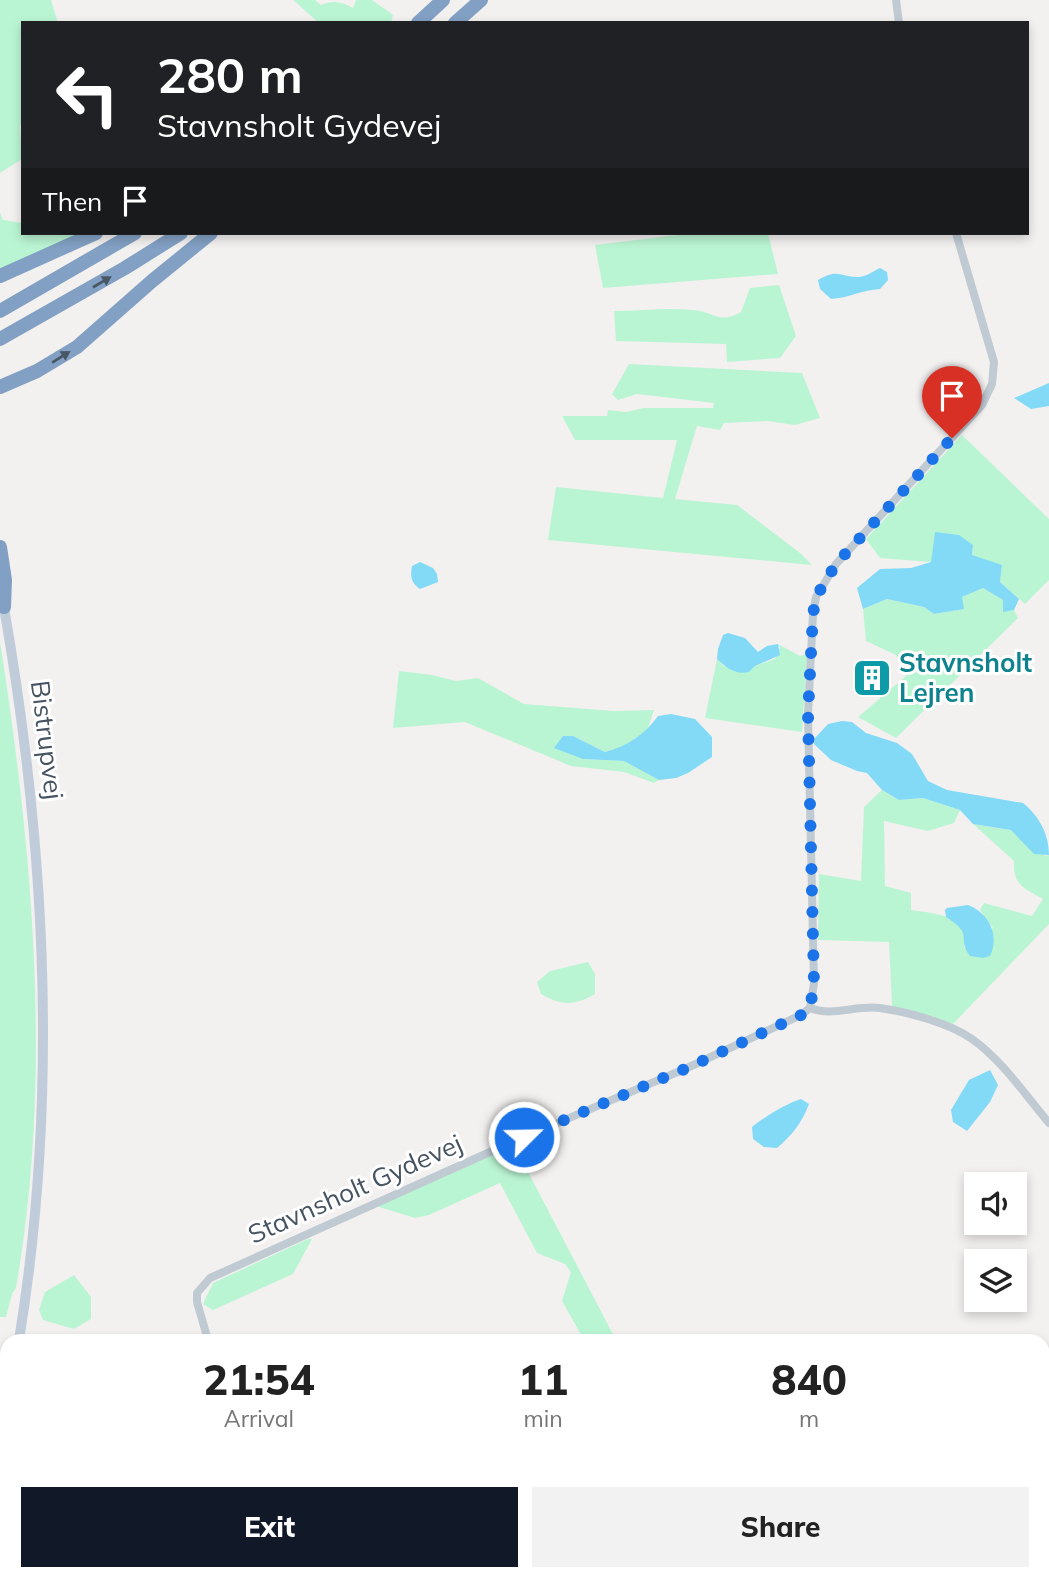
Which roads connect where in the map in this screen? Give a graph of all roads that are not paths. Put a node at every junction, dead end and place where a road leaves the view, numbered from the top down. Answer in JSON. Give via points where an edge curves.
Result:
{"nodes":[{"id":1,"x":443,"y":0,"type":"edge"},
{"id":2,"x":481,"y":0,"type":"edge"},
{"id":3,"x":896,"y":0,"type":"edge"},
{"id":4,"x":420,"y":21,"type":"edge"},
{"id":5,"x":457,"y":21,"type":"edge"},
{"id":6,"x":900,"y":21,"type":"edge"},
{"id":7,"x":92,"y":235,"type":"edge"},
{"id":8,"x":132,"y":235,"type":"edge"},
{"id":9,"x":178,"y":235,"type":"edge"},
{"id":10,"x":209,"y":235,"type":"edge"},
{"id":11,"x":957,"y":235,"type":"edge"},
{"id":12,"x":0,"y":276,"type":"edge"},
{"id":13,"x":0,"y":311,"type":"edge"},
{"id":14,"x":0,"y":340,"type":"edge"},
{"id":15,"x":0,"y":387,"type":"edge"},
{"id":16,"x":0,"y":547,"type":"edge"},
{"id":17,"x":0,"y":585,"type":"edge"},
{"id":18,"x":0,"y":592,"type":"edge"},
{"id":19,"x":4,"y":607,"type":"junction"},
{"id":20,"x":810,"y":1008,"type":"junction"},
{"id":21,"x":1049,"y":1123,"type":"edge"},
{"id":22,"x":20,"y":1334,"type":"edge"},
{"id":23,"x":206,"y":1334,"type":"edge"}],
"edges":[{"from":1,"to":4,"type":"highway"},
{"from":2,"to":5,"type":"highway"},
{"from":3,"to":6,"type":"street"},
{"from":7,"to":12,"type":"highway"},
{"from":8,"to":13,"type":"highway"},
{"from":14,"to":9,"type":"highway","one_way":true},
{"from":15,"to":10,"type":"highway","one_way":true,"via":[[77,347]]},
{"from":11,"to":20,"type":"street","via":[[994,362],[992,384],[982,405],[836,564],[816,597],[808,714],[814,984]]},
{"from":16,"to":19,"type":"highway"},
{"from":17,"to":19,"type":"main road","name":"Bistrupvej"},
{"from":18,"to":19,"type":"main road","name":"Bistrupvej"},
{"from":19,"to":22,"type":"main road","name":"Bistrupvej","via":[[34,825],[43,1007],[35,1218]]},
{"from":20,"to":21,"type":"street","via":[[821,1013],[878,1008],[925,1018],[971,1038],[999,1063]]},
{"from":20,"to":23,"type":"street","name":"Stavnsholt Gydevej","via":[[687,1068],[210,1278],[197,1293]]}]}
